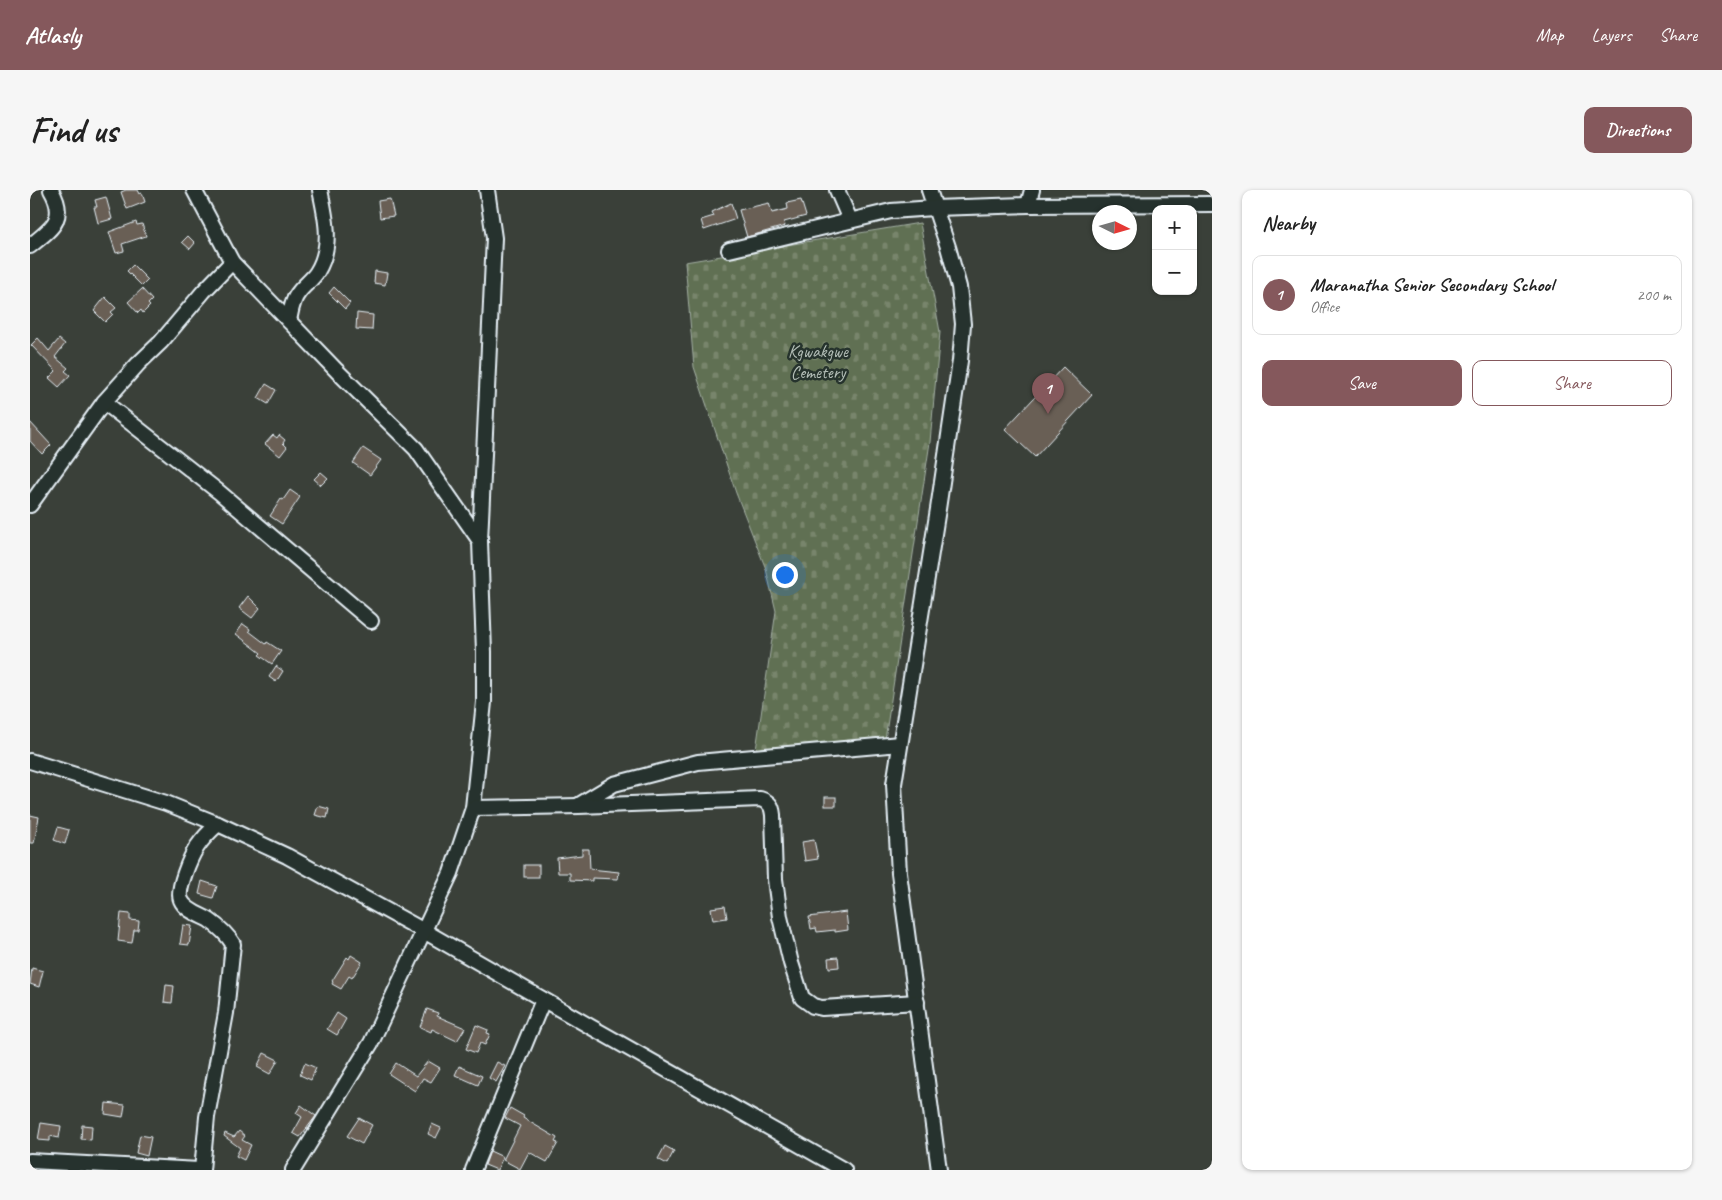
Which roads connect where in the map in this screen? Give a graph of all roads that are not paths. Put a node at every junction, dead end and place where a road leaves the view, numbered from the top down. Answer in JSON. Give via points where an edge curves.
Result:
{"nodes":[{"id":1,"x":52,"y":190,"type":"edge"},
{"id":2,"x":194,"y":190,"type":"edge"},
{"id":3,"x":320,"y":190,"type":"edge"},
{"id":4,"x":487,"y":190,"type":"edge"},
{"id":5,"x":837,"y":190,"type":"edge"},
{"id":6,"x":929,"y":190,"type":"edge"},
{"id":7,"x":1032,"y":190,"type":"edge"},
{"id":8,"x":1134,"y":197,"type":"edge"},
{"id":9,"x":1212,"y":204,"type":"edge"},
{"id":10,"x":1028,"y":205,"type":"junction"},
{"id":11,"x":934,"y":208,"type":"junction"},
{"id":12,"x":850,"y":220,"type":"junction"},
{"id":13,"x":30,"y":246,"type":"edge"},
{"id":14,"x":729,"y":250,"type":"dead end"},
{"id":15,"x":232,"y":262,"type":"junction"},
{"id":16,"x":289,"y":321,"type":"junction"},
{"id":17,"x":104,"y":402,"type":"junction"},
{"id":18,"x":30,"y":505,"type":"edge"},
{"id":19,"x":480,"y":541,"type":"junction"},
{"id":20,"x":371,"y":621,"type":"dead end"},
{"id":21,"x":900,"y":744,"type":"junction"},
{"id":22,"x":30,"y":761,"type":"edge"},
{"id":23,"x":579,"y":806,"type":"junction"},
{"id":24,"x":473,"y":808,"type":"junction"},
{"id":25,"x":218,"y":824,"type":"junction"},
{"id":26,"x":424,"y":931,"type":"junction"},
{"id":27,"x":543,"y":1000,"type":"junction"},
{"id":28,"x":916,"y":1002,"type":"junction"},
{"id":29,"x":30,"y":1161,"type":"edge"},
{"id":30,"x":201,"y":1170,"type":"edge"},
{"id":31,"x":293,"y":1170,"type":"edge"},
{"id":32,"x":473,"y":1170,"type":"edge"},
{"id":33,"x":844,"y":1170,"type":"edge"},
{"id":34,"x":939,"y":1170,"type":"edge"}],
"edges":[{"from":1,"to":13,"type":"street","via":[[59,209],[58,217],[54,226]]},
{"from":2,"to":15,"type":"street"},
{"from":3,"to":16,"type":"street","via":[[326,218],[326,249],[316,274],[298,293]]},
{"from":4,"to":19,"type":"street","via":[[494,246]]},
{"from":5,"to":12,"type":"street"},
{"from":6,"to":11,"type":"street"},
{"from":7,"to":10,"type":"street"},
{"from":8,"to":9,"type":"street"},
{"from":8,"to":10,"type":"street"},
{"from":10,"to":11,"type":"street"},
{"from":11,"to":12,"type":"street","via":[[891,211]]},
{"from":11,"to":21,"type":"street","via":[[959,287],[963,324],[938,509]]},
{"from":12,"to":14,"type":"street"},
{"from":15,"to":16,"type":"street"},
{"from":15,"to":17,"type":"street"},
{"from":16,"to":19,"type":"street","via":[[416,449]]},
{"from":17,"to":18,"type":"street"},
{"from":17,"to":20,"type":"street","via":[[219,492]]},
{"from":19,"to":24,"type":"street","via":[[484,702]]},
{"from":21,"to":23,"type":"street","via":[[698,762],[614,784]]},
{"from":21,"to":28,"type":"street","via":[[894,784],[899,873]]},
{"from":22,"to":25,"type":"street","via":[[166,803]]},
{"from":23,"to":24,"type":"street"},
{"from":23,"to":28,"type":"street","via":[[760,799],[768,802],[773,815],[780,917],[802,998],[822,1008]]},
{"from":24,"to":26,"type":"street","via":[[451,873]]},
{"from":25,"to":26,"type":"street","via":[[287,856]]},
{"from":25,"to":30,"type":"street","via":[[197,848],[179,893],[186,907],[210,921],[233,944],[226,1013]]},
{"from":26,"to":27,"type":"street"},
{"from":26,"to":31,"type":"street","via":[[371,1043]]},
{"from":27,"to":32,"type":"street"},
{"from":27,"to":33,"type":"street"},
{"from":28,"to":34,"type":"street"},
{"from":29,"to":30,"type":"street"}]}
